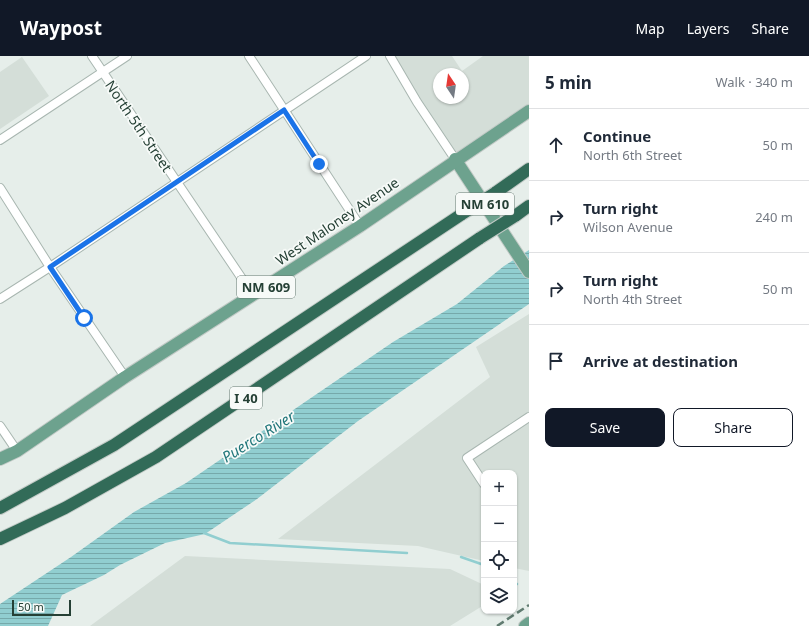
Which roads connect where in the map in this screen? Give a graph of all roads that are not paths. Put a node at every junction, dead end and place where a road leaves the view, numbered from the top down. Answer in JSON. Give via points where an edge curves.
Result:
{"nodes":[{"id":1,"x":92,"y":56,"type":"edge"},
{"id":2,"x":127,"y":56,"type":"edge"},
{"id":3,"x":249,"y":56,"type":"edge"},
{"id":4,"x":366,"y":56,"type":"edge"},
{"id":5,"x":390,"y":56,"type":"edge"},
{"id":6,"x":103,"y":72,"type":"junction"},
{"id":7,"x":284,"y":110,"type":"junction"},
{"id":8,"x":529,"y":111,"type":"edge"},
{"id":9,"x":0,"y":140,"type":"edge"},
{"id":10,"x":456,"y":159,"type":"junction"},
{"id":11,"x":529,"y":169,"type":"edge"},
{"id":12,"x":176,"y":182,"type":"junction"},
{"id":13,"x":0,"y":188,"type":"edge"},
{"id":14,"x":529,"y":206,"type":"edge"},
{"id":15,"x":360,"y":226,"type":"junction"},
{"id":16,"x":50,"y":267,"type":"junction"},
{"id":17,"x":529,"y":272,"type":"edge"},
{"id":18,"x":253,"y":295,"type":"junction"},
{"id":19,"x":0,"y":299,"type":"edge"},
{"id":20,"x":125,"y":377,"type":"junction"},
{"id":21,"x":529,"y":417,"type":"edge"},
{"id":22,"x":0,"y":426,"type":"edge"},
{"id":23,"x":17,"y":451,"type":"junction"},
{"id":24,"x":0,"y":459,"type":"edge"},
{"id":25,"x":481,"y":479,"type":"edge"},
{"id":26,"x":0,"y":508,"type":"edge"},
{"id":27,"x":0,"y":539,"type":"edge"},
{"id":28,"x":529,"y":624,"type":"edge"},
{"id":29,"x":525,"y":626,"type":"edge"}],
"edges":[{"from":1,"to":6,"type":"street","name":"North 5th Street"},
{"from":2,"to":6,"type":"street"},
{"from":3,"to":7,"type":"street"},
{"from":4,"to":7,"type":"street"},
{"from":5,"to":10,"type":"street","via":[[417,102]]},
{"from":6,"to":9,"type":"street"},
{"from":6,"to":12,"type":"street","name":"North 5th Street"},
{"from":7,"to":12,"type":"street"},
{"from":7,"to":15,"type":"street"},
{"from":8,"to":10,"type":"main road","name":"West Maloney Avenue","number":"NM 609"},
{"from":10,"to":15,"type":"main road","name":"West Maloney Avenue","number":"NM 609"},
{"from":10,"to":17,"type":"main road","number":"NM 610"},
{"from":11,"to":26,"type":"highway","number":"I 40","bridge":true,"via":[[114,445]]},
{"from":12,"to":16,"type":"street"},
{"from":12,"to":18,"type":"street","name":"North 5th Street"},
{"from":13,"to":16,"type":"street"},
{"from":14,"to":27,"type":"highway","number":"I 40","bridge":true,"via":[[156,457],[65,508]]},
{"from":15,"to":18,"type":"main road","name":"West Maloney Avenue","number":"NM 609"},
{"from":16,"to":19,"type":"street"},
{"from":16,"to":20,"type":"street"},
{"from":18,"to":20,"type":"main road","name":"West Maloney Avenue","number":"NM 609"},
{"from":20,"to":23,"type":"main road","name":"West Maloney Avenue","number":"NM 609"},
{"from":21,"to":25,"type":"street","via":[[467,458]]},
{"from":22,"to":23,"type":"street"},
{"from":23,"to":24,"type":"main road","name":"West Maloney Avenue","number":"NM 609"},
{"from":28,"to":29,"type":"main road"}]}
